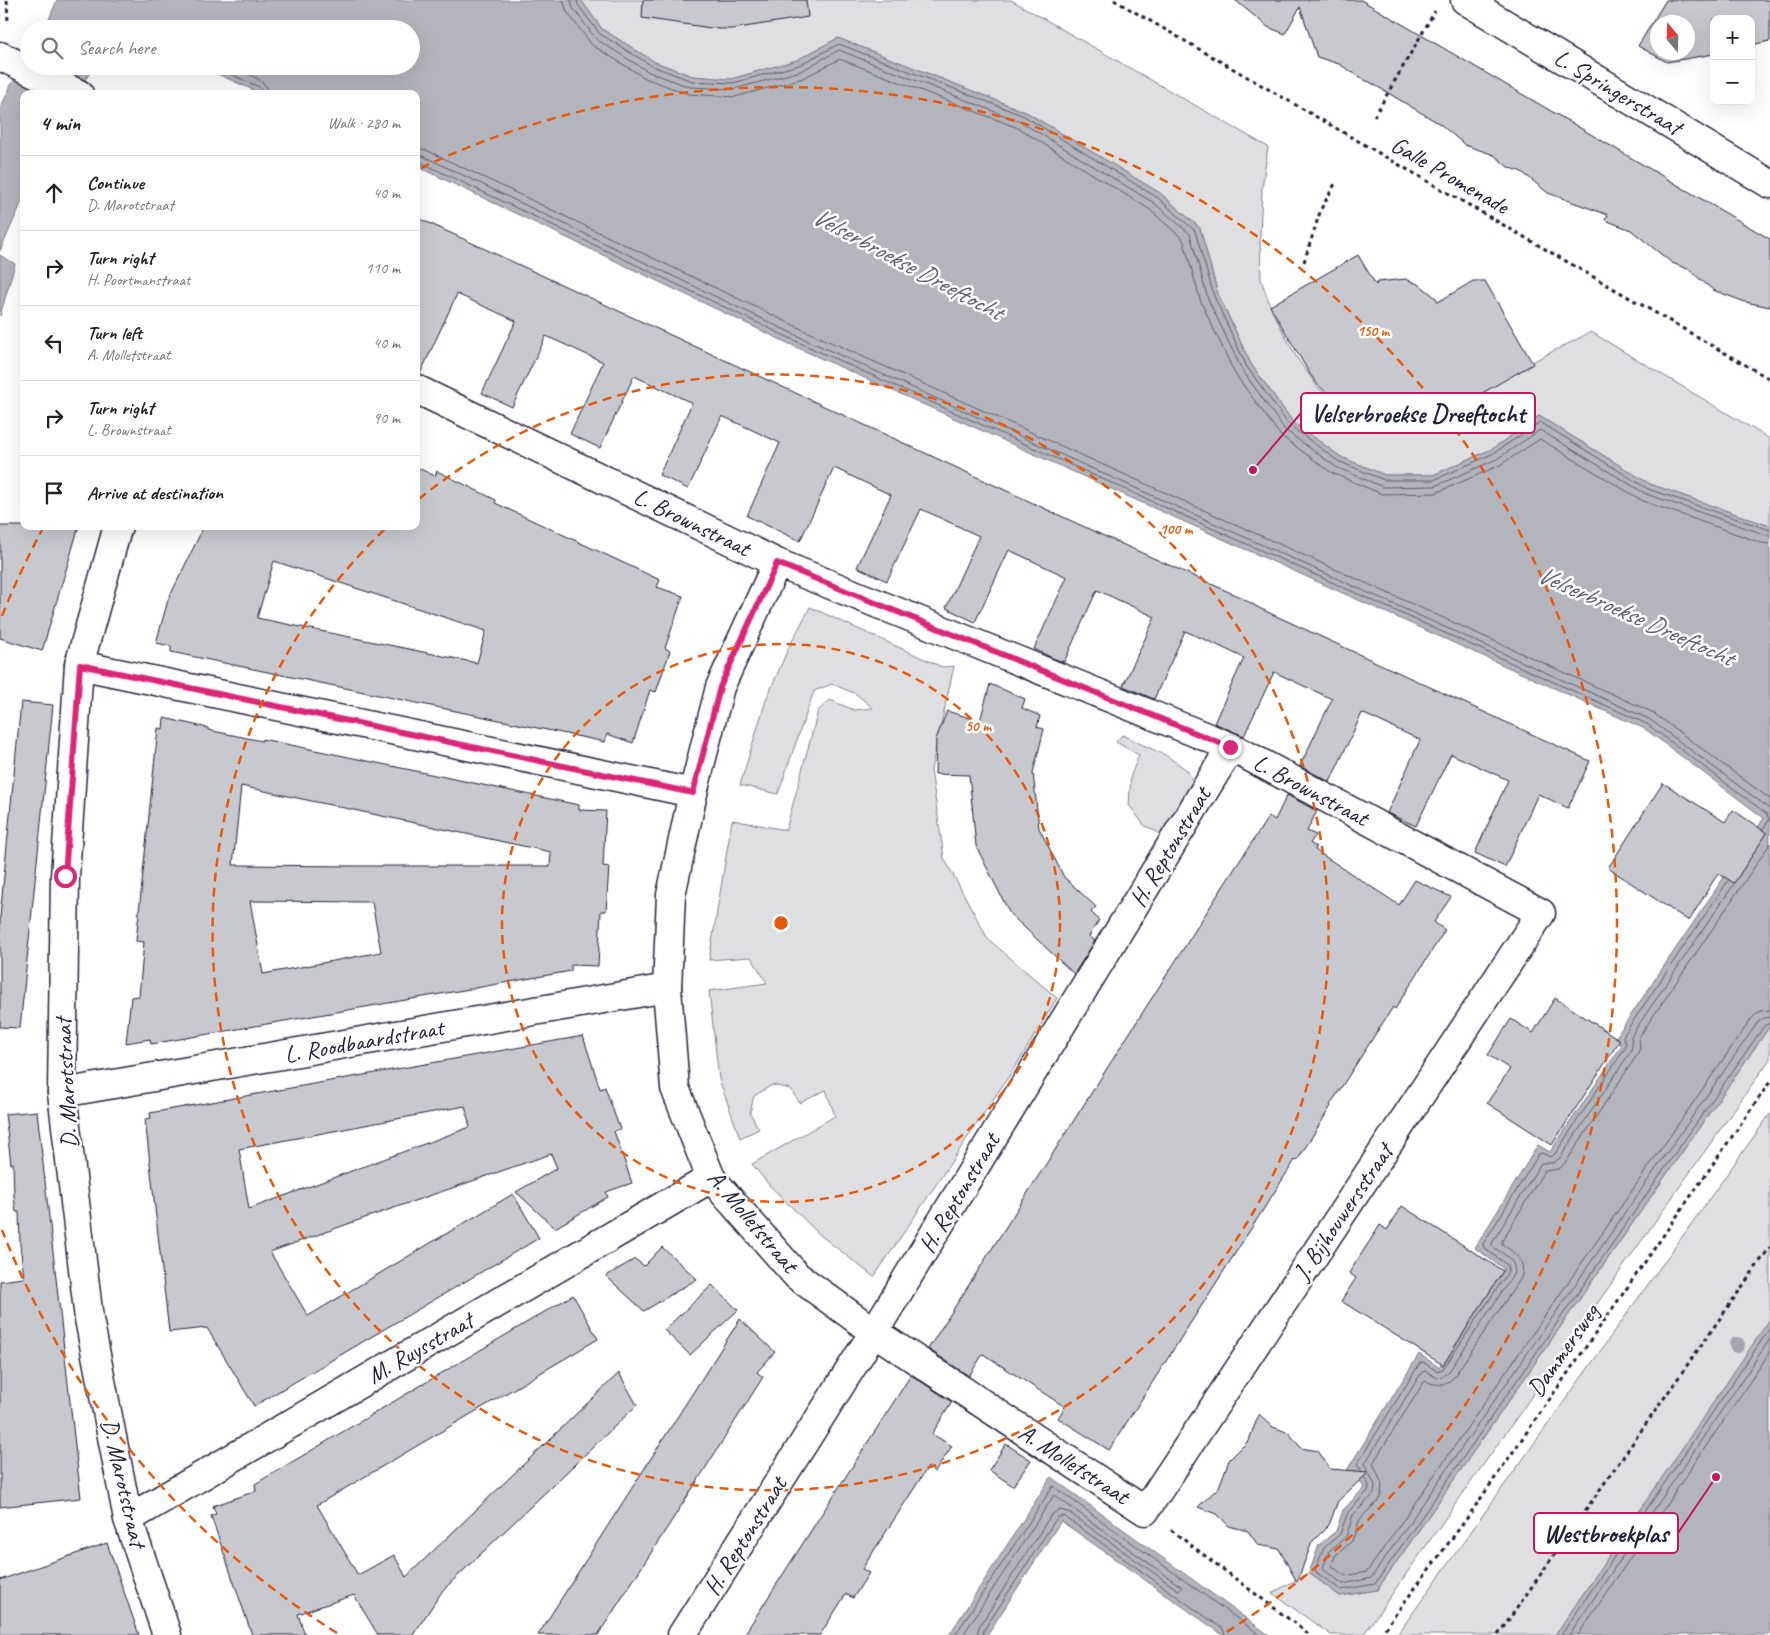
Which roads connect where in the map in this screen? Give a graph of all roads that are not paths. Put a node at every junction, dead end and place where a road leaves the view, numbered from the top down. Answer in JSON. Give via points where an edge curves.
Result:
{"nodes":[{"id":1,"x":1465,"y":0,"type":"edge"},
{"id":2,"x":4,"y":58,"type":"edge"},
{"id":3,"x":20,"y":66,"type":"edge"},
{"id":4,"x":39,"y":75,"type":"edge"},
{"id":5,"x":71,"y":90,"type":"edge"},
{"id":6,"x":1770,"y":184,"type":"edge"},
{"id":7,"x":420,"y":391,"type":"edge"},
{"id":8,"x":117,"y":530,"type":"edge"},
{"id":9,"x":777,"y":563,"type":"junction"},
{"id":10,"x":80,"y":665,"type":"junction"},
{"id":11,"x":1230,"y":747,"type":"junction"},
{"id":12,"x":693,"y":793,"type":"junction"},
{"id":13,"x":1541,"y":913,"type":"joint"},
{"id":14,"x":667,"y":988,"type":"junction"},
{"id":15,"x":62,"y":1093,"type":"junction"},
{"id":16,"x":712,"y":1178,"type":"junction"},
{"id":17,"x":874,"y":1332,"type":"junction"},
{"id":18,"x":1145,"y":1510,"type":"joint"},
{"id":19,"x":128,"y":1519,"type":"junction"},
{"id":20,"x":167,"y":1635,"type":"edge"},
{"id":21,"x":682,"y":1635,"type":"edge"}],
"edges":[{"from":1,"to":6,"type":"street","name":"L. Springerstraat"},
{"from":2,"to":3,"type":"street"},
{"from":4,"to":5,"type":"street"},
{"from":7,"to":9,"type":"street","name":"L. Brownstraat"},
{"from":8,"to":10,"type":"street","name":"D. Marotstraat"},
{"from":9,"to":11,"type":"street","name":"L. Brownstraat"},
{"from":9,"to":12,"type":"street","name":"A. Molletstraat","via":[[720,687]]},
{"from":10,"to":12,"type":"street"},
{"from":10,"to":15,"type":"street","name":"D. Marotstraat","via":[[65,876]]},
{"from":11,"to":13,"type":"street","name":"L. Brownstraat"},
{"from":11,"to":17,"type":"street","name":"H. Reptonstraat"},
{"from":12,"to":14,"type":"street","name":"A. Molletstraat","via":[[671,895]]},
{"from":13,"to":18,"type":"street","name":"J. Bijhouwersstraat"},
{"from":14,"to":15,"type":"street","name":"L. Roodbaardstraat"},
{"from":14,"to":16,"type":"street","name":"A. Molletstraat","via":[[675,1088]]},
{"from":15,"to":19,"type":"street","name":"D. Marotstraat","via":[[89,1318]]},
{"from":16,"to":17,"type":"street","name":"A. Molletstraat","via":[[797,1276]]},
{"from":16,"to":19,"type":"street","name":"M. Ruysstraat"},
{"from":17,"to":18,"type":"street","name":"A. Molletstraat"},
{"from":17,"to":21,"type":"street","name":"H. Reptonstraat"},
{"from":19,"to":20,"type":"street","name":"D. Marotstraat"}]}
